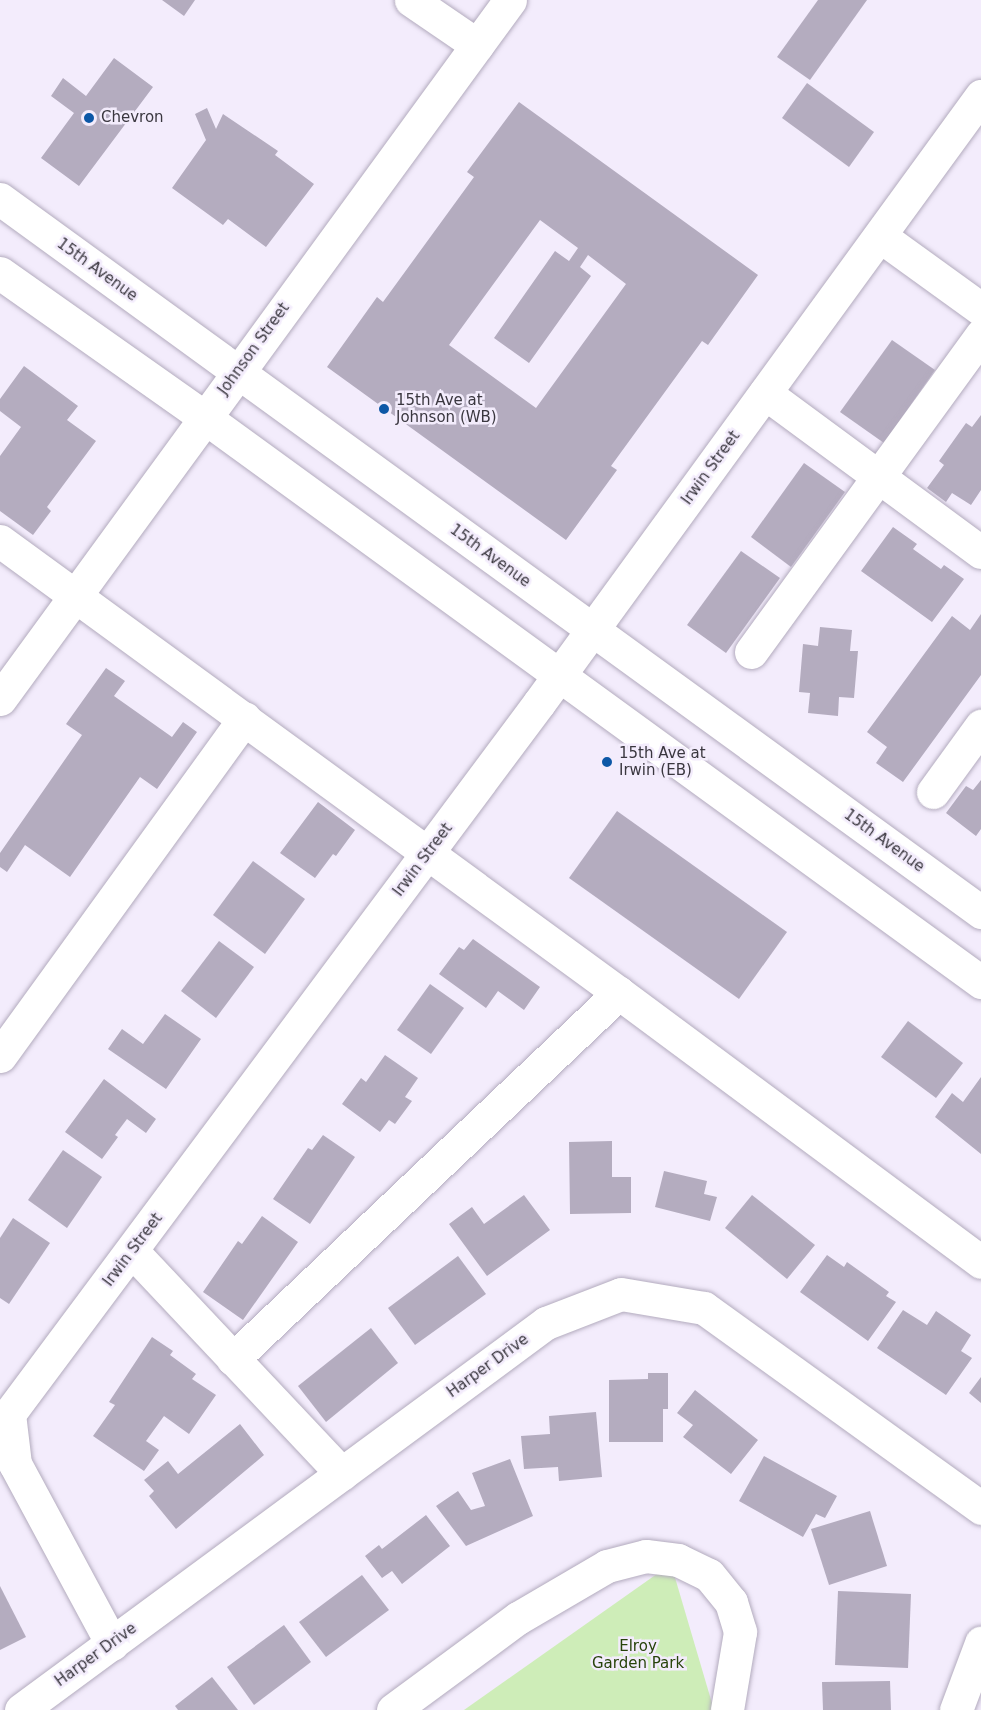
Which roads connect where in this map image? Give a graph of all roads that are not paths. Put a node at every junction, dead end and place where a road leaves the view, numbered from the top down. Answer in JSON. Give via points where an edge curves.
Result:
{"nodes":[{"id":1,"x":411,"y":0,"type":"edge"},
{"id":2,"x":510,"y":0,"type":"edge"},
{"id":3,"x":477,"y":45,"type":"junction"},
{"id":4,"x":981,"y":96,"type":"edge"},
{"id":5,"x":0,"y":199,"type":"edge"},
{"id":6,"x":880,"y":236,"type":"junction"},
{"id":7,"x":0,"y":273,"type":"edge"},
{"id":8,"x":981,"y":309,"type":"edge"},
{"id":9,"x":981,"y":335,"type":"edge"},
{"id":10,"x":237,"y":372,"type":"junction"},
{"id":11,"x":765,"y":393,"type":"junction"},
{"id":12,"x":204,"y":417,"type":"junction"},
{"id":13,"x":878,"y":477,"type":"junction"},
{"id":14,"x":0,"y":541,"type":"edge"},
{"id":15,"x":981,"y":552,"type":"edge"},
{"id":16,"x":75,"y":598,"type":"junction"},
{"id":17,"x":592,"y":631,"type":"junction"},
{"id":18,"x":751,"y":652,"type":"dead end"},
{"id":19,"x":560,"y":675,"type":"junction"},
{"id":20,"x":0,"y":699,"type":"edge"},
{"id":21,"x":245,"y":718,"type":"junction"},
{"id":22,"x":981,"y":726,"type":"edge"},
{"id":23,"x":933,"y":792,"type":"dead end"},
{"id":24,"x":427,"y":854,"type":"junction"},
{"id":25,"x":981,"y":912,"type":"edge"},
{"id":26,"x":981,"y":982,"type":"edge"},
{"id":27,"x":619,"y":993,"type":"junction"},
{"id":28,"x":0,"y":1056,"type":"edge"},
{"id":29,"x":132,"y":1251,"type":"junction"},
{"id":30,"x":981,"y":1262,"type":"edge"},
{"id":31,"x":233,"y":1359,"type":"junction"},
{"id":32,"x":7,"y":1469,"type":"edge"},
{"id":33,"x":342,"y":1474,"type":"junction"},
{"id":34,"x":981,"y":1508,"type":"edge"},
{"id":35,"x":981,"y":1643,"type":"edge"},
{"id":36,"x":112,"y":1644,"type":"junction"},
{"id":37,"x":21,"y":1710,"type":"edge"},
{"id":38,"x":393,"y":1710,"type":"edge"},
{"id":39,"x":727,"y":1710,"type":"edge"},
{"id":40,"x":956,"y":1710,"type":"edge"}],
"edges":[{"from":1,"to":3,"type":"street"},
{"from":2,"to":3,"type":"street","name":"Johnson Street"},
{"from":3,"to":10,"type":"street","name":"Johnson Street"},
{"from":4,"to":6,"type":"street","name":"Irwin Street"},
{"from":5,"to":10,"type":"street","name":"15th Avenue"},
{"from":6,"to":8,"type":"street"},
{"from":6,"to":11,"type":"street","name":"Irwin Street"},
{"from":7,"to":12,"type":"street"},
{"from":9,"to":13,"type":"street"},
{"from":10,"to":12,"type":"street","name":"Johnson Street"},
{"from":10,"to":17,"type":"street","name":"15th Avenue"},
{"from":11,"to":13,"type":"street"},
{"from":11,"to":17,"type":"street","name":"Irwin Street"},
{"from":12,"to":16,"type":"street","name":"Johnson Street"},
{"from":12,"to":19,"type":"street"},
{"from":13,"to":15,"type":"street"},
{"from":13,"to":18,"type":"street"},
{"from":14,"to":16,"type":"street"},
{"from":16,"to":20,"type":"street","name":"Johnson Street"},
{"from":16,"to":21,"type":"street"},
{"from":17,"to":19,"type":"street","name":"Irwin Street"},
{"from":17,"to":25,"type":"street","name":"15th Avenue"},
{"from":19,"to":24,"type":"street","name":"Irwin Street"},
{"from":19,"to":26,"type":"street"},
{"from":21,"to":24,"type":"street"},
{"from":21,"to":28,"type":"street"},
{"from":22,"to":23,"type":"street"},
{"from":24,"to":27,"type":"street"},
{"from":24,"to":29,"type":"street","name":"Irwin Street"},
{"from":27,"to":30,"type":"street"},
{"from":27,"to":31,"type":"street"},
{"from":29,"to":31,"type":"street"},
{"from":29,"to":32,"type":"street","name":"Irwin Street","via":[[9,1414]]},
{"from":31,"to":33,"type":"street"},
{"from":32,"to":36,"type":"street","name":"Irwin Street"},
{"from":33,"to":34,"type":"street","name":"Harper Drive","via":[[546,1323],[621,1294],[704,1308]]},
{"from":33,"to":36,"type":"street","name":"Harper Drive"},
{"from":35,"to":40,"type":"street"},
{"from":36,"to":37,"type":"street","name":"Harper Drive"},
{"from":38,"to":39,"type":"street","via":[[518,1618],[607,1566],[646,1556],[678,1560],[709,1575],[731,1602],[740,1632]]}]}
